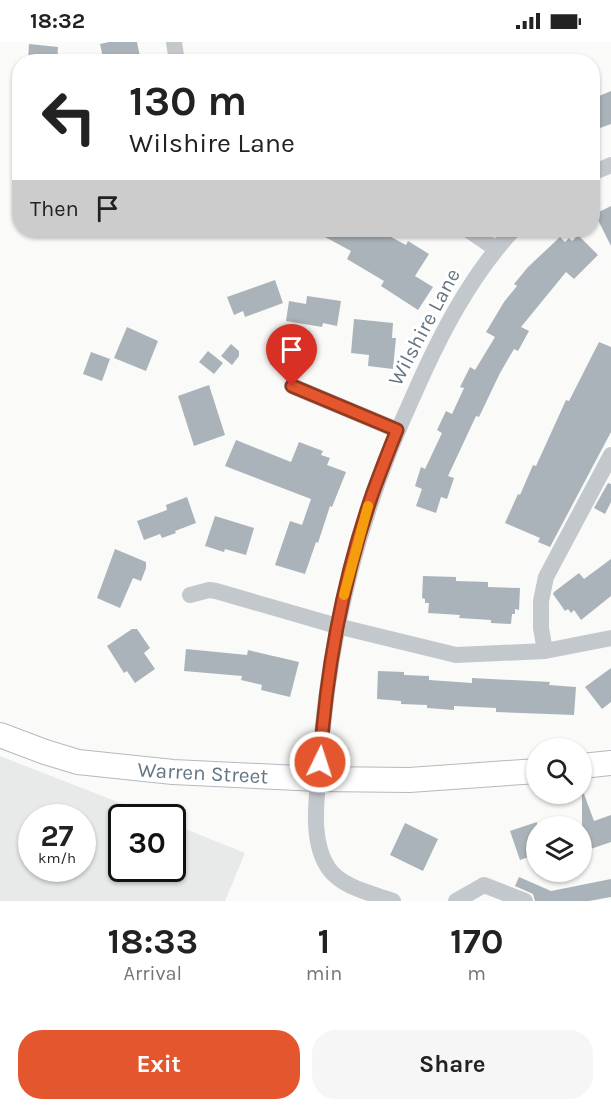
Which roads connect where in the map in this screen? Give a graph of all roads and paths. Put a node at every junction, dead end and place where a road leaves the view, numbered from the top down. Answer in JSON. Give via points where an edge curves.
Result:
{"nodes":[{"id":1,"x":478,"y":237,"type":"edge"},
{"id":2,"x":507,"y":237,"type":"edge"},
{"id":3,"x":496,"y":249,"type":"junction"},
{"id":4,"x":292,"y":386,"type":"dead end"},
{"id":5,"x":397,"y":430,"type":"junction"},
{"id":6,"x":611,"y":455,"type":"edge"},
{"id":7,"x":190,"y":596,"type":"dead end"},
{"id":8,"x":337,"y":626,"type":"junction"},
{"id":9,"x":611,"y":638,"type":"edge"},
{"id":10,"x":545,"y":651,"type":"junction"},
{"id":11,"x":0,"y":735,"type":"edge"},
{"id":12,"x":611,"y":764,"type":"edge"},
{"id":13,"x":592,"y":765,"type":"edge"},
{"id":14,"x":526,"y":772,"type":"edge"},
{"id":15,"x":319,"y":779,"type":"junction"},
{"id":16,"x":393,"y":901,"type":"edge"},
{"id":17,"x":456,"y":901,"type":"edge"},
{"id":18,"x":525,"y":901,"type":"edge"}],
"edges":[{"from":1,"to":3,"type":"street"},
{"from":2,"to":3,"type":"street","name":"Wilshire Lane"},
{"from":3,"to":5,"type":"street","name":"Wilshire Lane","via":[[438,340]]},
{"from":4,"to":5,"type":"street"},
{"from":5,"to":8,"type":"street","name":"Wilshire Lane","via":[[359,536]]},
{"from":6,"to":10,"type":"street","via":[[546,577],[541,601]]},
{"from":7,"to":8,"type":"street","via":[[216,591]]},
{"from":8,"to":10,"type":"street","via":[[456,655]]},
{"from":8,"to":15,"type":"street","name":"Wilshire Lane"},
{"from":9,"to":10,"type":"street"},
{"from":11,"to":15,"type":"street","name":"Warren Street","via":[[78,762],[121,768]]},
{"from":12,"to":13,"type":"street"},
{"from":14,"to":15,"type":"street","name":"Warren Street","via":[[409,780]]},
{"from":15,"to":16,"type":"street","via":[[316,827],[319,849],[330,870],[346,884]]},
{"from":17,"to":18,"type":"street","via":[[484,885]]}]}
